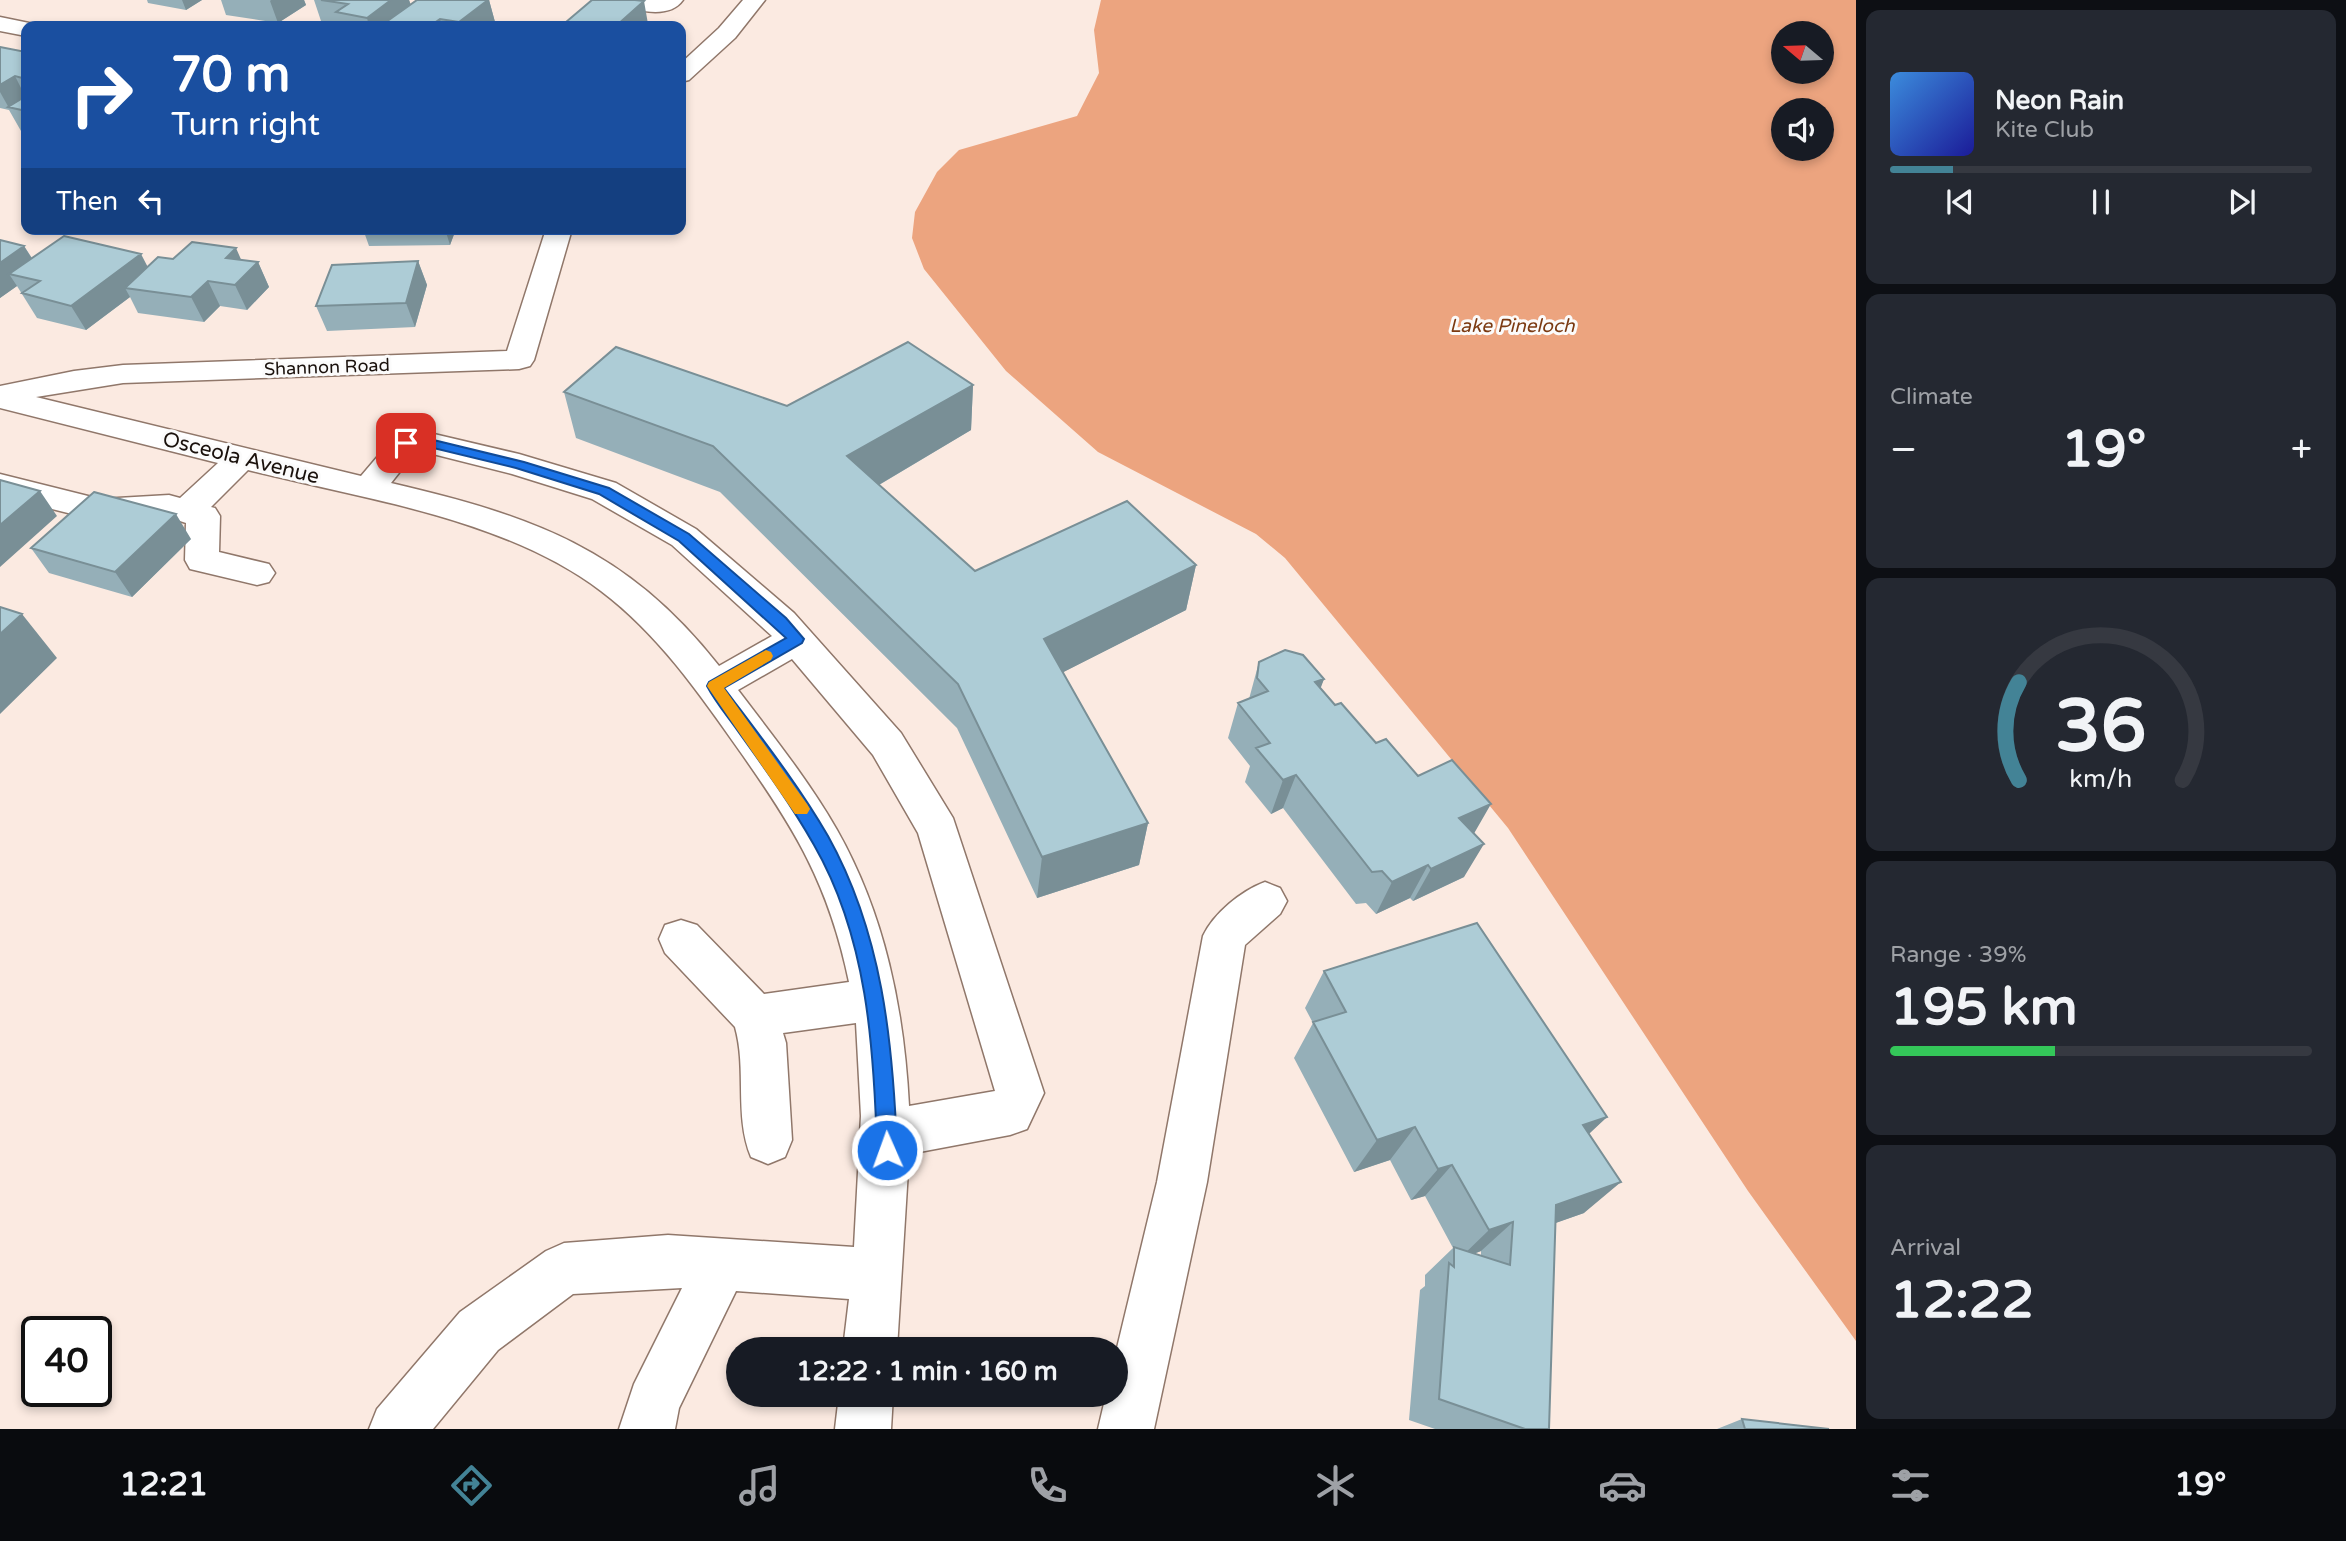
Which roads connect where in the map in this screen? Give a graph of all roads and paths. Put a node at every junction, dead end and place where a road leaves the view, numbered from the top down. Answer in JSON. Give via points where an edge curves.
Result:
{"nodes":[{"id":1,"x":624,"y":0,"type":"edge"},
{"id":2,"x":754,"y":0,"type":"edge"},
{"id":3,"x":669,"y":3,"type":"edge"},
{"id":4,"x":0,"y":24,"type":"edge"},
{"id":5,"x":21,"y":28,"type":"edge"},
{"id":6,"x":686,"y":70,"type":"edge"},
{"id":7,"x":557,"y":235,"type":"edge"},
{"id":8,"x":0,"y":397,"type":"edge"},
{"id":9,"x":242,"y":458,"type":"junction"},
{"id":10,"x":0,"y":485,"type":"edge"},
{"id":11,"x":368,"y":489,"type":"junction"},
{"id":12,"x":186,"y":511,"type":"junction"},
{"id":13,"x":257,"y":573,"type":"dead end"},
{"id":14,"x":796,"y":639,"type":"junction"},
{"id":15,"x":715,"y":686,"type":"junction"},
{"id":16,"x":1265,"y":901,"type":"dead end"},
{"id":17,"x":681,"y":939,"type":"dead end"},
{"id":18,"x":875,"y":999,"type":"junction"},
{"id":19,"x":755,"y":1016,"type":"junction"},
{"id":20,"x":887,"y":1134,"type":"junction"},
{"id":21,"x":768,"y":1140,"type":"dead end"},
{"id":22,"x":721,"y":1266,"type":"junction"},
{"id":23,"x":877,"y":1275,"type":"junction"},
{"id":24,"x":871,"y":1337,"type":"edge"},
{"id":25,"x":865,"y":1407,"type":"edge"},
{"id":26,"x":397,"y":1429,"type":"edge"},
{"id":27,"x":647,"y":1429,"type":"edge"},
{"id":28,"x":863,"y":1429,"type":"edge"},
{"id":29,"x":1126,"y":1429,"type":"edge"}],
"edges":[{"from":1,"to":3,"type":"street"},
{"from":2,"to":6,"type":"street"},
{"from":4,"to":5,"type":"street"},
{"from":7,"to":8,"type":"street","name":"Shannon Road","via":[[519,360],[123,374]]},
{"from":8,"to":9,"type":"street","name":"Osceola Avenue"},
{"from":9,"to":11,"type":"street","name":"Osceola Avenue"},
{"from":9,"to":12,"type":"street"},
{"from":10,"to":12,"type":"street","via":[[100,510],[169,506]]},
{"from":11,"to":14,"type":"street","via":[[406,443],[417,440],[604,491],[684,537]]},
{"from":11,"to":15,"type":"street","name":"Osceola Avenue","via":[[481,517],[563,551],[622,587],[670,630]]},
{"from":12,"to":13,"type":"street","via":[[202,516],[202,560]]},
{"from":14,"to":15,"type":"street"},
{"from":14,"to":20,"type":"street","via":[[887,744],[938,830],[1020,1093],[1010,1112]]},
{"from":15,"to":18,"type":"street","name":"Osceola Avenue","via":[[822,842],[853,914]]},
{"from":16,"to":29,"type":"street","via":[[1225,936],[1182,1182]]},
{"from":17,"to":19,"type":"street"},
{"from":18,"to":19,"type":"street"},
{"from":18,"to":20,"type":"street","name":"Osceola Avenue"},
{"from":19,"to":21,"type":"street","via":[[763,1043]]},
{"from":20,"to":23,"type":"street","name":"Osceola Avenue"},
{"from":22,"to":23,"type":"street"},
{"from":22,"to":26,"type":"street","via":[[668,1261],[564,1269],[479,1331]]},
{"from":22,"to":27,"type":"street","via":[[653,1403]]},
{"from":23,"to":24,"type":"street","name":"Osceola Avenue"},
{"from":25,"to":28,"type":"street"}]}
